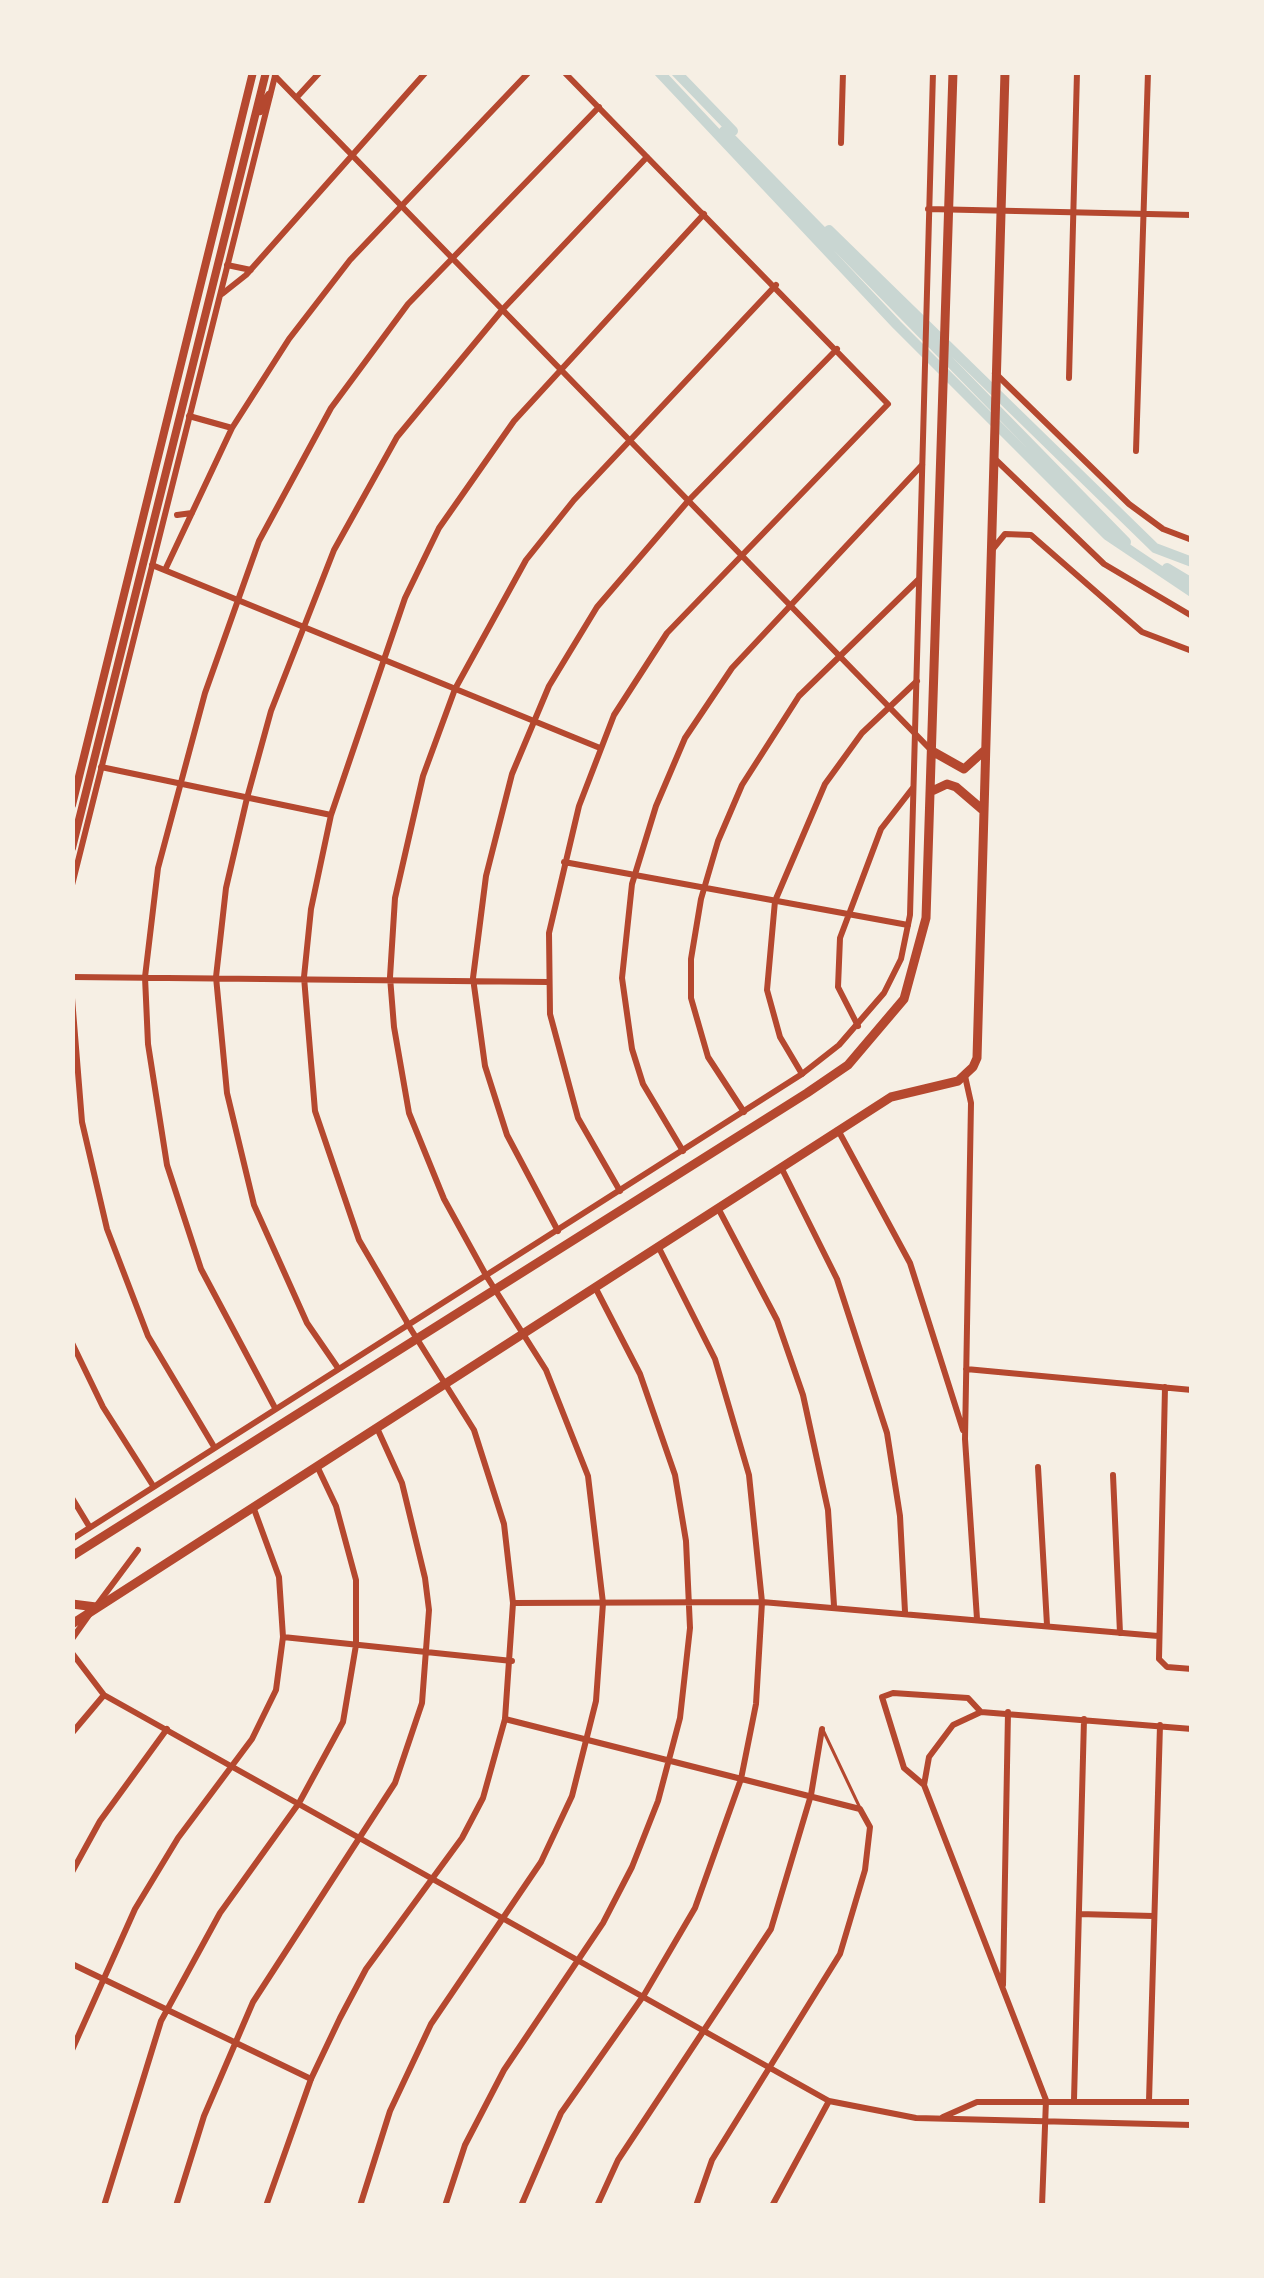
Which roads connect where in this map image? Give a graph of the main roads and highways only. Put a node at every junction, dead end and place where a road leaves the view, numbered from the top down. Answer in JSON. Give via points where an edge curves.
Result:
{"nodes":[{"id":1,"x":253,"y":72,"type":"edge"},
{"id":2,"x":953,"y":72,"type":"edge"},
{"id":3,"x":1005,"y":72,"type":"edge"},
{"id":4,"x":272,"y":73,"type":"edge"},
{"id":5,"x":269,"y":95,"type":"road end"},
{"id":6,"x":252,"y":129,"type":"junction"},
{"id":7,"x":986,"y":749,"type":"junction"},
{"id":8,"x":932,"y":751,"type":"junction"},
{"id":9,"x":930,"y":791,"type":"junction"},
{"id":10,"x":72,"y":805,"type":"edge"},
{"id":11,"x":984,"y":811,"type":"junction"},
{"id":12,"x":72,"y":848,"type":"edge"},
{"id":13,"x":72,"y":1556,"type":"edge"},
{"id":14,"x":72,"y":1604,"type":"edge"},
{"id":15,"x":103,"y":1604,"type":"junction"},
{"id":16,"x":72,"y":1624,"type":"edge"}],
"edges":[{"from":1,"to":10,"type":"main road"},
{"from":2,"to":8,"type":"main road"},
{"from":3,"to":7,"type":"main road"},
{"from":4,"to":6,"type":"main road"},
{"from":5,"to":6,"type":"main road"},
{"from":6,"to":12,"type":"main road"},
{"from":7,"to":8,"type":"main road","via":[[964,769]]},
{"from":7,"to":11,"type":"main road"},
{"from":8,"to":9,"type":"main road"},
{"from":9,"to":11,"type":"main road","via":[[956,787]]},
{"from":9,"to":13,"type":"main road","via":[[923,937],[904,999],[874,1039],[807,1093]]},
{"from":11,"to":15,"type":"main road","via":[[977,1058],[965,1076],[891,1097]]},
{"from":14,"to":15,"type":"main road"},
{"from":15,"to":16,"type":"main road"}]}
